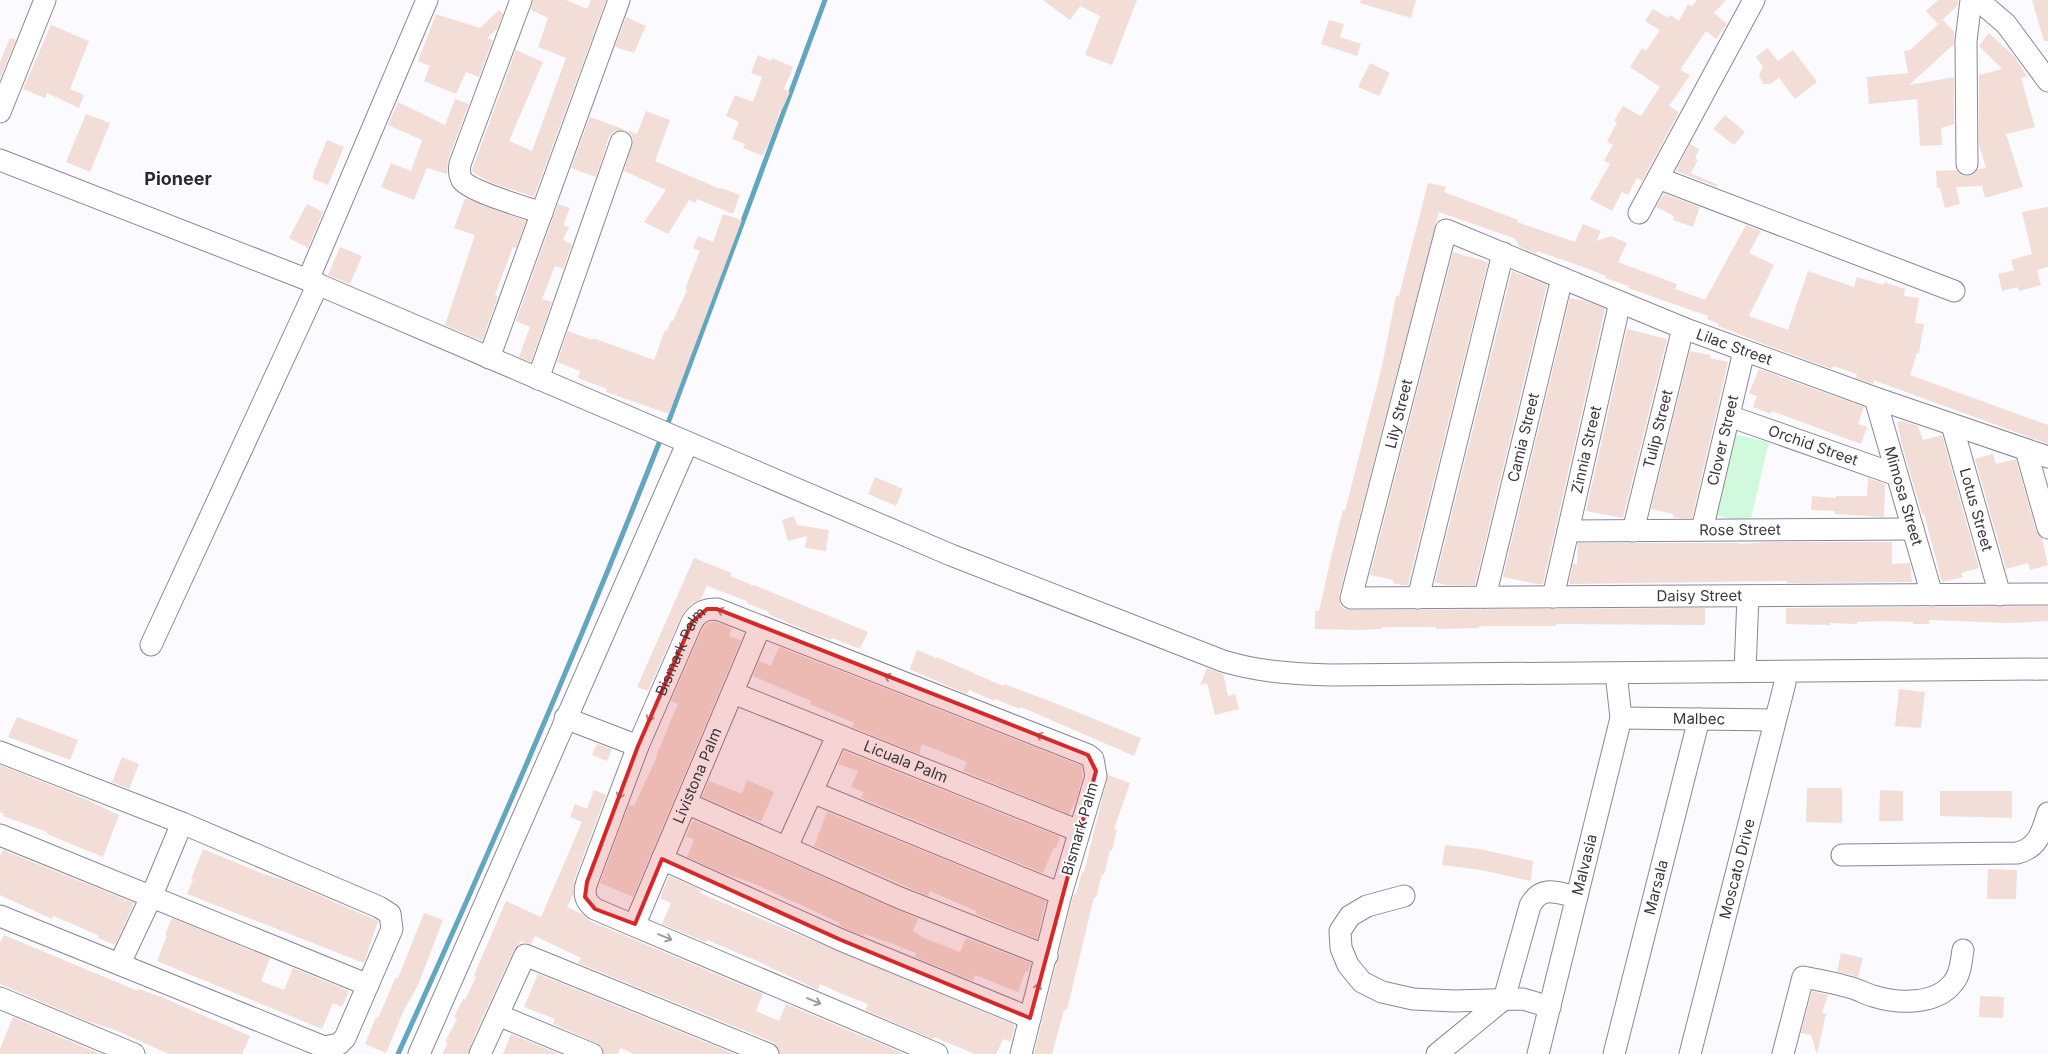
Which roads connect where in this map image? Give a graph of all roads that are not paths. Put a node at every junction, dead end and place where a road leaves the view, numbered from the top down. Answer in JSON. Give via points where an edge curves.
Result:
{"nodes":[{"id":1,"x":45,"y":0,"type":"edge"},
{"id":2,"x":427,"y":0,"type":"edge"},
{"id":3,"x":521,"y":0,"type":"edge"},
{"id":4,"x":619,"y":0,"type":"edge"},
{"id":5,"x":1754,"y":0,"type":"edge"},
{"id":6,"x":1971,"y":0,"type":"edge"},
{"id":7,"x":1978,"y":0,"type":"edge"},
{"id":8,"x":2048,"y":81,"type":"edge"},
{"id":9,"x":0,"y":112,"type":"edge"},
{"id":10,"x":621,"y":142,"type":"dead end"},
{"id":11,"x":0,"y":160,"type":"edge"},
{"id":12,"x":1967,"y":164,"type":"dead end"},
{"id":13,"x":1658,"y":178,"type":"junction"},
{"id":14,"x":542,"y":213,"type":"junction"},
{"id":15,"x":1639,"y":213,"type":"dead end"},
{"id":16,"x":1446,"y":230,"type":"joint"},
{"id":17,"x":1503,"y":253,"type":"junction"},
{"id":18,"x":1562,"y":278,"type":"junction"},
{"id":19,"x":313,"y":282,"type":"junction"},
{"id":20,"x":1954,"y":291,"type":"dead end"},
{"id":21,"x":1620,"y":302,"type":"junction"},
{"id":22,"x":1683,"y":328,"type":"junction"},
{"id":23,"x":1744,"y":351,"type":"junction"},
{"id":24,"x":489,"y":358,"type":"junction"},
{"id":25,"x":538,"y":380,"type":"junction"},
{"id":26,"x":1875,"y":398,"type":"junction"},
{"id":27,"x":1729,"y":416,"type":"junction"},
{"id":28,"x":1952,"y":425,"type":"junction"},
{"id":29,"x":687,"y":444,"type":"junction"},
{"id":30,"x":2026,"y":450,"type":"junction"},
{"id":31,"x":2048,"y":458,"type":"edge"},
{"id":32,"x":1897,"y":475,"type":"junction"},
{"id":33,"x":2048,"y":528,"type":"edge"},
{"id":34,"x":1913,"y":529,"type":"junction"},
{"id":35,"x":1702,"y":530,"type":"junction"},
{"id":36,"x":1568,"y":531,"type":"junction"},
{"id":37,"x":1633,"y":531,"type":"junction"},
{"id":38,"x":2000,"y":594,"type":"junction"},
{"id":39,"x":2048,"y":594,"type":"edge"},
{"id":40,"x":1932,"y":595,"type":"junction"},
{"id":41,"x":1748,"y":596,"type":"junction"},
{"id":42,"x":1485,"y":597,"type":"junction"},
{"id":43,"x":1553,"y":597,"type":"junction"},
{"id":44,"x":1351,"y":598,"type":"joint"},
{"id":45,"x":1418,"y":598,"type":"junction"},
{"id":46,"x":760,"y":627,"type":"junction"},
{"id":47,"x":151,"y":645,"type":"dead end"},
{"id":48,"x":2048,"y":669,"type":"edge"},
{"id":49,"x":1745,"y":671,"type":"junction"},
{"id":50,"x":1616,"y":673,"type":"junction"},
{"id":51,"x":1785,"y":684,"type":"dead end"},
{"id":52,"x":733,"y":693,"type":"junction"},
{"id":53,"x":565,"y":718,"type":"junction"},
{"id":54,"x":1621,"y":718,"type":"junction"},
{"id":55,"x":1699,"y":719,"type":"junction"},
{"id":56,"x":1775,"y":720,"type":"junction"},
{"id":57,"x":837,"y":736,"type":"junction"},
{"id":58,"x":638,"y":746,"type":"junction"},
{"id":59,"x":0,"y":752,"type":"edge"},
{"id":60,"x":812,"y":792,"type":"junction"},
{"id":61,"x":686,"y":803,"type":"junction"},
{"id":62,"x":2048,"y":813,"type":"edge"},
{"id":63,"x":182,"y":823,"type":"junction"},
{"id":64,"x":1079,"y":831,"type":"junction"},
{"id":65,"x":0,"y":835,"type":"edge"},
{"id":66,"x":787,"y":847,"type":"junction"},
{"id":67,"x":1842,"y":855,"type":"dead end"},
{"id":68,"x":662,"y":859,"type":"junction"},
{"id":69,"x":1061,"y":894,"type":"junction"},
{"id":70,"x":152,"y":895,"type":"junction"},
{"id":71,"x":1404,"y":896,"type":"dead end"},
{"id":72,"x":1577,"y":897,"type":"junction"},
{"id":73,"x":0,"y":916,"type":"edge"},
{"id":74,"x":635,"y":924,"type":"junction"},
{"id":75,"x":1964,"y":950,"type":"dead end"},
{"id":76,"x":1047,"y":956,"type":"junction"},
{"id":77,"x":120,"y":963,"type":"junction"},
{"id":78,"x":368,"y":985,"type":"junction"},
{"id":79,"x":0,"y":998,"type":"edge"},
{"id":80,"x":1504,"y":999,"type":"junction"},
{"id":81,"x":1550,"y":1007,"type":"junction"},
{"id":82,"x":498,"y":1015,"type":"junction"},
{"id":83,"x":1030,"y":1018,"type":"junction"},
{"id":84,"x":104,"y":1048,"type":"edge"},
{"id":85,"x":1442,"y":1052,"type":"edge"},
{"id":86,"x":134,"y":1054,"type":"edge"},
{"id":87,"x":418,"y":1054,"type":"edge"},
{"id":88,"x":480,"y":1054,"type":"edge"},
{"id":89,"x":592,"y":1054,"type":"edge"},
{"id":90,"x":768,"y":1054,"type":"edge"},
{"id":91,"x":937,"y":1054,"type":"edge"},
{"id":92,"x":1021,"y":1054,"type":"edge"},
{"id":93,"x":1538,"y":1054,"type":"edge"},
{"id":94,"x":1614,"y":1054,"type":"edge"},
{"id":95,"x":1690,"y":1054,"type":"edge"},
{"id":96,"x":1783,"y":1054,"type":"edge"}],
"edges":[{"from":1,"to":9,"type":"street"},
{"from":2,"to":19,"type":"street"},
{"from":3,"to":14,"type":"street","via":[[459,172],[462,179],[477,190]]},
{"from":4,"to":14,"type":"street"},
{"from":5,"to":13,"type":"street"},
{"from":6,"to":12,"type":"street","via":[[1966,41]]},
{"from":7,"to":8,"type":"street","via":[[2006,24]]},
{"from":10,"to":25,"type":"street"},
{"from":11,"to":19,"type":"street"},
{"from":13,"to":15,"type":"street"},
{"from":13,"to":20,"type":"street"},
{"from":14,"to":24,"type":"street"},
{"from":16,"to":17,"type":"street","name":"Lilac Street"},
{"from":16,"to":44,"type":"street","name":"Lily Street"},
{"from":17,"to":18,"type":"street","name":"Lilac Street"},
{"from":17,"to":45,"type":"street"},
{"from":18,"to":21,"type":"street","name":"Lilac Street"},
{"from":18,"to":42,"type":"street","name":"Camia Street"},
{"from":19,"to":24,"type":"street"},
{"from":19,"to":47,"type":"street"},
{"from":21,"to":22,"type":"street","name":"Lilac Street"},
{"from":21,"to":36,"type":"street","name":"Zinnia Street"},
{"from":22,"to":23,"type":"street","name":"Lilac Street"},
{"from":22,"to":37,"type":"street","name":"Tulip Street"},
{"from":23,"to":26,"type":"street","name":"Lilac Street"},
{"from":23,"to":27,"type":"street","name":"Clover Street"},
{"from":24,"to":25,"type":"street"},
{"from":25,"to":29,"type":"street"},
{"from":26,"to":28,"type":"street","name":"Lilac Street"},
{"from":26,"to":32,"type":"street","name":"Mimosa Street"},
{"from":27,"to":32,"type":"street","name":"Orchid Street"},
{"from":27,"to":35,"type":"street","name":"Clover Street"},
{"from":28,"to":30,"type":"street","name":"Lilac Street"},
{"from":28,"to":38,"type":"street","name":"Lotus Street"},
{"from":29,"to":50,"type":"street","via":[[951,556],[1245,667],[1272,672],[1332,675]]},
{"from":29,"to":53,"type":"street"},
{"from":30,"to":31,"type":"street","name":"Lilac Street"},
{"from":30,"to":33,"type":"street"},
{"from":32,"to":34,"type":"street","name":"Mimosa Street"},
{"from":34,"to":35,"type":"street","name":"Rose Street"},
{"from":34,"to":40,"type":"street","name":"Mimosa Street"},
{"from":35,"to":37,"type":"street","name":"Rose Street"},
{"from":36,"to":37,"type":"street","name":"Rose Street"},
{"from":36,"to":43,"type":"street","name":"Zinnia Street"},
{"from":38,"to":39,"type":"street","name":"Daisy Street"},
{"from":38,"to":40,"type":"street","name":"Daisy Street"},
{"from":40,"to":41,"type":"street","name":"Daisy Street"},
{"from":41,"to":43,"type":"street","name":"Daisy Street"},
{"from":41,"to":49,"type":"street"},
{"from":42,"to":43,"type":"street","name":"Daisy Street"},
{"from":42,"to":45,"type":"street","name":"Daisy Street"},
{"from":44,"to":45,"type":"street","name":"Daisy Street"},
{"from":46,"to":52,"type":"street","name":"Livistona Palm"},
{"from":46,"to":58,"type":"street","name":"Bismark Palm","one_way":true,"via":[[717,609],[707,609],[696,615]]},
{"from":64,"to":46,"type":"street","name":"Bismark Palm","one_way":true,"via":[[1096,776],[1094,762],[1088,755]]},
{"from":48,"to":49,"type":"street"},
{"from":49,"to":50,"type":"street"},
{"from":50,"to":54,"type":"street","name":"Malvasia"},
{"from":51,"to":56,"type":"street","name":"Moscato Drive"},
{"from":52,"to":57,"type":"street","name":"Licuala Palm"},
{"from":52,"to":61,"type":"street","name":"Livistona Palm"},
{"from":53,"to":58,"type":"street"},
{"from":53,"to":87,"type":"street"},
{"from":54,"to":55,"type":"street","name":"Malbec"},
{"from":54,"to":72,"type":"street","name":"Malvasia"},
{"from":55,"to":56,"type":"street","name":"Malbec"},
{"from":55,"to":94,"type":"street","name":"Marsala"},
{"from":56,"to":95,"type":"street","name":"Moscato Drive"},
{"from":57,"to":60,"type":"street"},
{"from":57,"to":64,"type":"street","name":"Licuala Palm"},
{"from":58,"to":74,"type":"street","name":"Bismark Palm","one_way":true,"via":[[584,889],[588,904],[595,909]]},
{"from":59,"to":63,"type":"street"},
{"from":60,"to":66,"type":"street"},
{"from":60,"to":69,"type":"street"},
{"from":61,"to":66,"type":"street"},
{"from":61,"to":68,"type":"street","name":"Livistona Palm"},
{"from":62,"to":67,"type":"street","via":[[2035,844],[2017,853]]},
{"from":63,"to":70,"type":"street"},
{"from":63,"to":78,"type":"street","via":[[390,914],[392,929]]},
{"from":64,"to":69,"type":"street","name":"Bismark Palm"},
{"from":65,"to":70,"type":"street"},
{"from":66,"to":76,"type":"street","via":[[900,898]]},
{"from":68,"to":74,"type":"street","name":"Livistona Palm"},
{"from":68,"to":83,"type":"street","via":[[841,940]]},
{"from":69,"to":76,"type":"street","name":"Bismark Palm"},
{"from":70,"to":77,"type":"street"},
{"from":70,"to":78,"type":"street"},
{"from":71,"to":80,"type":"street","via":[[1367,906],[1350,916],[1340,931],[1341,948],[1348,965],[1362,982],[1382,992],[1413,999]]},
{"from":72,"to":80,"type":"street","via":[[1544,892],[1534,897]]},
{"from":72,"to":81,"type":"street","name":"Malvasia"},
{"from":73,"to":77,"type":"street"},
{"from":74,"to":91,"type":"street","name":"Bismark Palm","one_way":true},
{"from":75,"to":96,"type":"street","via":[[1960,971],[1953,984],[1925,999],[1908,1002],[1803,977]]},
{"from":83,"to":76,"type":"street","name":"Bismark Palm","one_way":true},
{"from":77,"to":78,"type":"street","via":[[324,1047],[339,1044],[345,1038]]},
{"from":79,"to":84,"type":"street"},
{"from":80,"to":81,"type":"street","via":[[1523,999]]},
{"from":80,"to":85,"type":"street"},
{"from":81,"to":93,"type":"street","name":"Malvasia"},
{"from":82,"to":88,"type":"street"},
{"from":82,"to":89,"type":"street"},
{"from":82,"to":90,"type":"street","via":[[525,955]]},
{"from":83,"to":92,"type":"street","name":"Bismark Palm"},
{"from":84,"to":86,"type":"street"}]}
